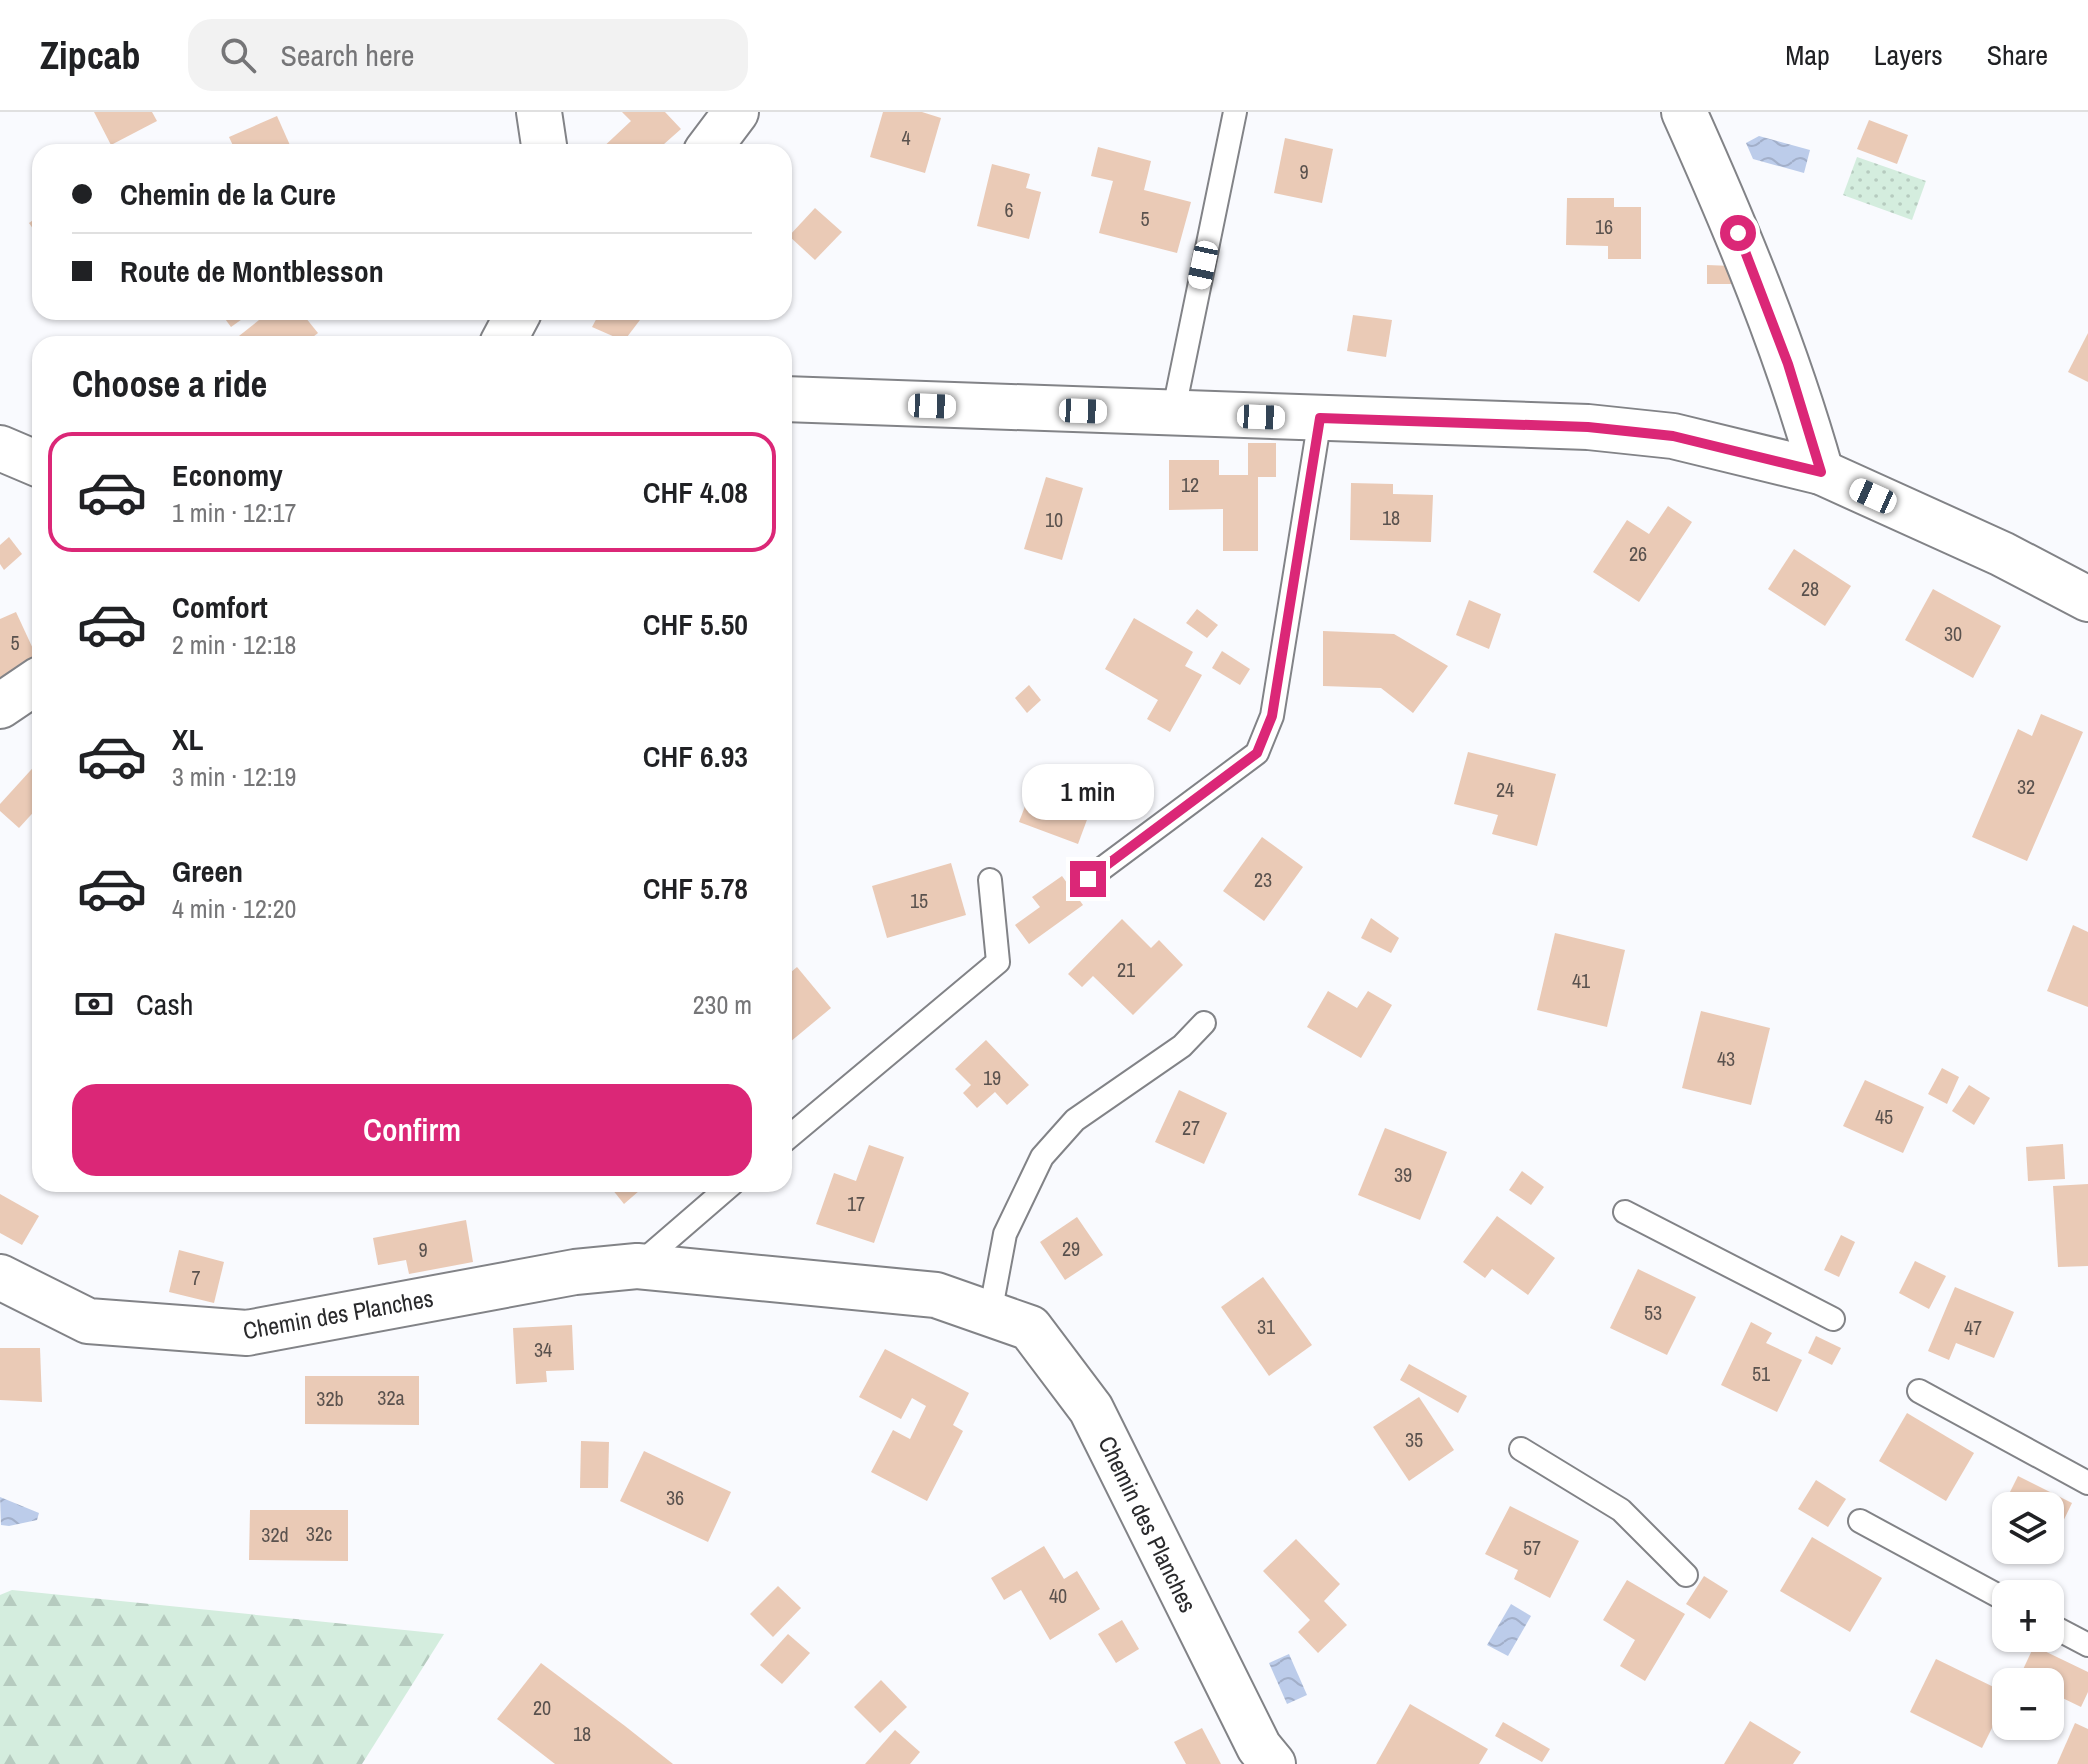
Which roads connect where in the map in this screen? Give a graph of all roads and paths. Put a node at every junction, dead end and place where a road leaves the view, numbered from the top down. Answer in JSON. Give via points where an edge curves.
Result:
{"nodes":[{"id":1,"x":539,"y":112,"type":"edge"},
{"id":2,"x":736,"y":112,"type":"edge"},
{"id":3,"x":1235,"y":112,"type":"edge"},
{"id":4,"x":1684,"y":112,"type":"edge"},
{"id":5,"x":544,"y":144,"type":"edge"},
{"id":6,"x":712,"y":144,"type":"edge"},
{"id":7,"x":792,"y":399,"type":"edge"},
{"id":8,"x":1173,"y":414,"type":"junction"},
{"id":9,"x":1320,"y":418,"type":"junction"},
{"id":10,"x":0,"y":448,"type":"edge"},
{"id":11,"x":32,"y":462,"type":"edge"},
{"id":12,"x":1821,"y":472,"type":"junction"},
{"id":13,"x":2088,"y":599,"type":"edge"},
{"id":14,"x":32,"y":684,"type":"edge"},
{"id":15,"x":0,"y":706,"type":"edge"},
{"id":16,"x":1088,"y":879,"type":"dead end"},
{"id":17,"x":990,"y":880,"type":"dead end"},
{"id":18,"x":1204,"y":1023,"type":"dead end"},
{"id":19,"x":792,"y":1134,"type":"edge"},
{"id":20,"x":723,"y":1192,"type":"edge"},
{"id":21,"x":1625,"y":1212,"type":"dead end"},
{"id":22,"x":637,"y":1266,"type":"junction"},
{"id":23,"x":0,"y":1277,"type":"edge"},
{"id":24,"x":990,"y":1314,"type":"junction"},
{"id":25,"x":1833,"y":1319,"type":"dead end"},
{"id":26,"x":1919,"y":1391,"type":"dead end"},
{"id":27,"x":1521,"y":1449,"type":"dead end"},
{"id":28,"x":2088,"y":1483,"type":"edge"},
{"id":29,"x":1860,"y":1521,"type":"dead end"},
{"id":30,"x":1686,"y":1575,"type":"dead end"},
{"id":31,"x":1992,"y":1592,"type":"edge"},
{"id":32,"x":2064,"y":1632,"type":"edge"},
{"id":33,"x":2088,"y":1645,"type":"edge"},
{"id":34,"x":1273,"y":1764,"type":"edge"}],
"edges":[{"from":1,"to":5,"type":"street"},
{"from":2,"to":6,"type":"street"},
{"from":3,"to":8,"type":"lane"},
{"from":4,"to":12,"type":"street","via":[[1776,329]]},
{"from":7,"to":8,"type":"street"},
{"from":8,"to":9,"type":"street"},
{"from":9,"to":12,"type":"street","via":[[1588,427],[1659,435]]},
{"from":9,"to":16,"type":"lane","via":[[1272,716],[1257,753]]},
{"from":10,"to":11,"type":"street"},
{"from":12,"to":13,"type":"street"},
{"from":14,"to":15,"type":"street"},
{"from":17,"to":19,"type":"lane","via":[[998,962]]},
{"from":18,"to":24,"type":"lane","via":[[1182,1046],[1075,1120],[1042,1157],[1005,1234]]},
{"from":20,"to":22,"type":"lane"},
{"from":21,"to":25,"type":"lane"},
{"from":22,"to":23,"type":"street","name":"Chemin des Planches","via":[[575,1272],[247,1333],[88,1321]]},
{"from":22,"to":24,"type":"street","name":"Chemin des Planches","via":[[936,1295]]},
{"from":24,"to":34,"type":"street","name":"Chemin des Planches","via":[[1030,1328],[1091,1409],[1259,1747]]},
{"from":26,"to":28,"type":"lane"},
{"from":27,"to":30,"type":"lane","via":[[1621,1510]]},
{"from":29,"to":31,"type":"lane"},
{"from":32,"to":33,"type":"lane"}]}
